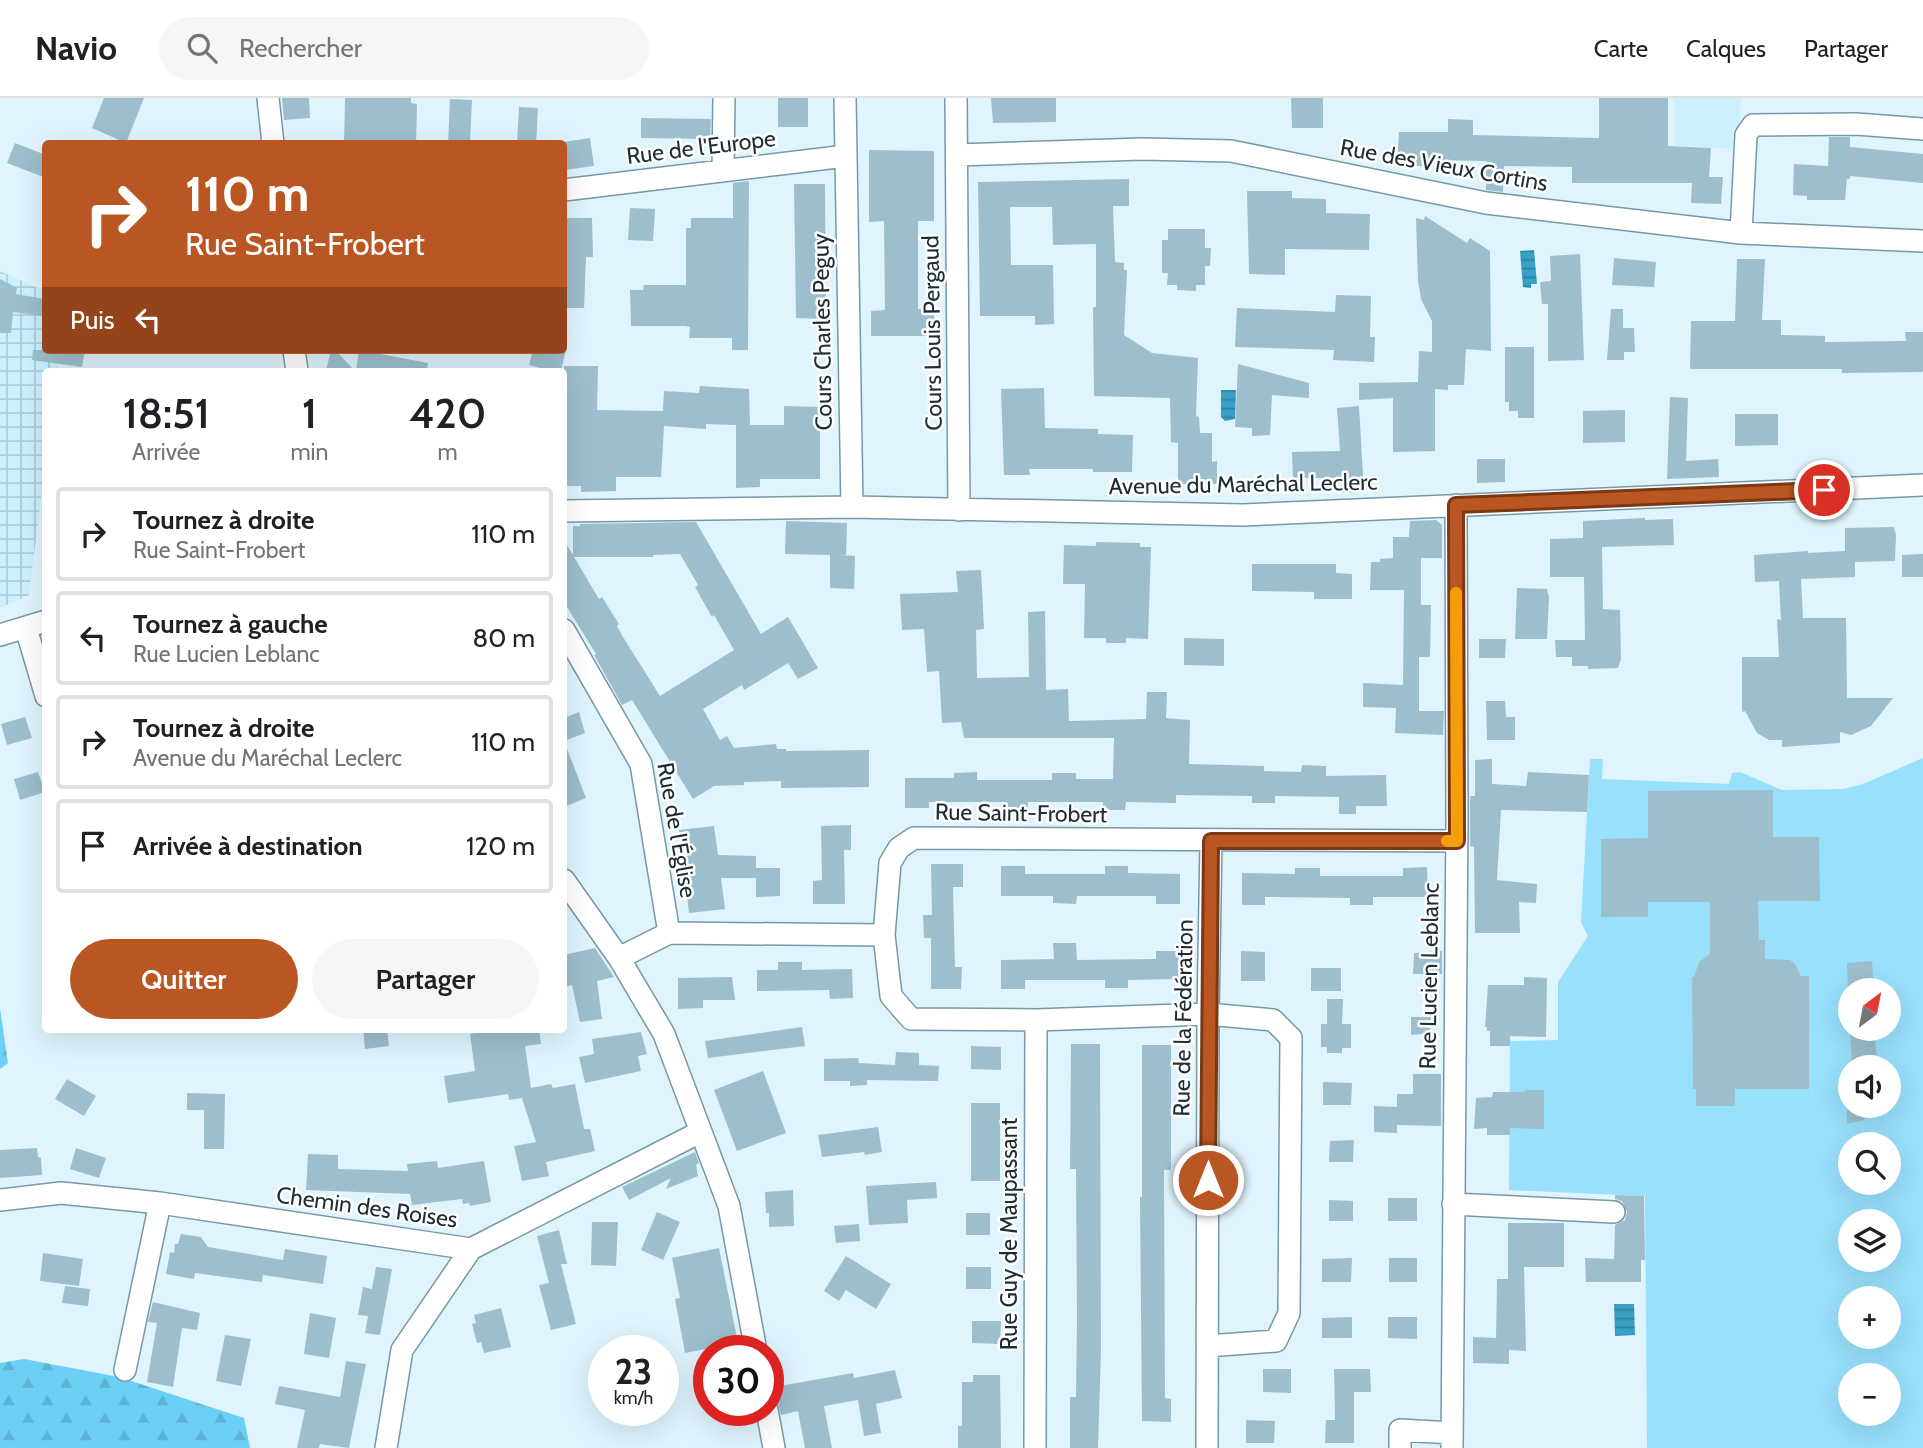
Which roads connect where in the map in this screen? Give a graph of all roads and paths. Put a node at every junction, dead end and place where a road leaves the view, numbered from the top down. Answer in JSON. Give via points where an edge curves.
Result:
{"nodes":[{"id":1,"x":268,"y":98,"type":"edge"},
{"id":2,"x":724,"y":98,"type":"edge"},
{"id":3,"x":845,"y":98,"type":"edge"},
{"id":4,"x":956,"y":98,"type":"edge"},
{"id":5,"x":1923,"y":129,"type":"edge"},
{"id":6,"x":273,"y":140,"type":"edge"},
{"id":7,"x":957,"y":155,"type":"junction"},
{"id":8,"x":846,"y":156,"type":"junction"},
{"id":9,"x":723,"y":170,"type":"junction"},
{"id":10,"x":567,"y":190,"type":"edge"},
{"id":11,"x":1741,"y":233,"type":"junction"},
{"id":12,"x":1923,"y":242,"type":"edge"},
{"id":13,"x":1923,"y":485,"type":"edge"},
{"id":14,"x":1456,"y":505,"type":"junction"},
{"id":15,"x":852,"y":507,"type":"junction"},
{"id":16,"x":959,"y":510,"type":"junction"},
{"id":17,"x":567,"y":511,"type":"edge"},
{"id":18,"x":36,"y":624,"type":"edge"},
{"id":19,"x":0,"y":635,"type":"edge"},
{"id":20,"x":567,"y":635,"type":"edge"},
{"id":21,"x":42,"y":667,"type":"edge"},
{"id":22,"x":1211,"y":841,"type":"junction"},
{"id":23,"x":1457,"y":841,"type":"junction"},
{"id":24,"x":567,"y":884,"type":"edge"},
{"id":25,"x":669,"y":933,"type":"junction"},
{"id":26,"x":884,"y":935,"type":"junction"},
{"id":27,"x":619,"y":958,"type":"junction"},
{"id":28,"x":1208,"y":1014,"type":"junction"},
{"id":29,"x":1036,"y":1020,"type":"junction"},
{"id":30,"x":700,"y":1132,"type":"junction"},
{"id":31,"x":0,"y":1200,"type":"edge"},
{"id":32,"x":160,"y":1203,"type":"junction"},
{"id":33,"x":1453,"y":1204,"type":"junction"},
{"id":34,"x":1614,"y":1212,"type":"dead end"},
{"id":35,"x":471,"y":1249,"type":"junction"},
{"id":36,"x":753,"y":1335,"type":"edge"},
{"id":37,"x":1207,"y":1346,"type":"junction"},
{"id":38,"x":125,"y":1370,"type":"dead end"},
{"id":39,"x":770,"y":1426,"type":"edge"},
{"id":40,"x":1452,"y":1441,"type":"edge"},
{"id":41,"x":386,"y":1448,"type":"edge"},
{"id":42,"x":774,"y":1448,"type":"edge"},
{"id":43,"x":1035,"y":1448,"type":"edge"},
{"id":44,"x":1207,"y":1448,"type":"edge"},
{"id":45,"x":1399,"y":1448,"type":"edge"}],
"edges":[{"from":1,"to":6,"type":"street"},
{"from":2,"to":9,"type":"street"},
{"from":3,"to":8,"type":"street","name":"Cours Charles Peguy"},
{"from":4,"to":7,"type":"street","name":"Cours Louis Pergaud"},
{"from":5,"to":11,"type":"street","via":[[1753,125],[1746,135]]},
{"from":7,"to":11,"type":"street","name":"Rue des Vieux Cortins","via":[[1231,151],[1486,203]]},
{"from":7,"to":16,"type":"street","name":"Cours Louis Pergaud"},
{"from":8,"to":9,"type":"street","name":"Rue de l'Europe"},
{"from":8,"to":15,"type":"street","name":"Cours Charles Peguy"},
{"from":9,"to":10,"type":"street","name":"Rue de l'Europe"},
{"from":11,"to":12,"type":"street","name":"Rue des Vieux Cortins"},
{"from":13,"to":14,"type":"street","name":"Avenue du Maréchal Leclerc"},
{"from":14,"to":16,"type":"street","name":"Avenue du Maréchal Leclerc","via":[[1243,515]]},
{"from":14,"to":23,"type":"street","name":"Rue Lucien Leblanc"},
{"from":15,"to":16,"type":"street","name":"Avenue du Maréchal Leclerc"},
{"from":15,"to":17,"type":"street","name":"Avenue du Maréchal Leclerc"},
{"from":18,"to":19,"type":"street"},
{"from":18,"to":21,"type":"street"},
{"from":20,"to":25,"type":"street","name":"Rue de l'Église","via":[[641,765]]},
{"from":22,"to":23,"type":"street","name":"Rue Saint-Frobert"},
{"from":22,"to":26,"type":"street","name":"Rue Saint-Frobert","via":[[914,838],[899,848],[890,863]]},
{"from":22,"to":28,"type":"street","name":"Rue de la Fédération"},
{"from":23,"to":33,"type":"street","name":"Rue Lucien Leblanc"},
{"from":24,"to":27,"type":"street"},
{"from":25,"to":26,"type":"street"},
{"from":25,"to":27,"type":"street"},
{"from":26,"to":29,"type":"street","name":"Rue Saint-Frobert","via":[[891,996],[911,1019]]},
{"from":27,"to":30,"type":"street","via":[[664,1034]]},
{"from":28,"to":29,"type":"street","name":"Rue Saint-Frobert"},
{"from":28,"to":37,"type":"street","name":"Rue de la Fédération"},
{"from":28,"to":37,"type":"street","name":"Rue Saint-Frobert","via":[[1273,1020],[1291,1038],[1289,1313],[1276,1341]]},
{"from":29,"to":43,"type":"street","name":"Rue Guy de Maupassant"},
{"from":30,"to":35,"type":"street","name":"Chemin des Roises"},
{"from":30,"to":36,"type":"street","via":[[729,1206]]},
{"from":31,"to":32,"type":"street","name":"Chemin des Roises","via":[[61,1193]]},
{"from":32,"to":35,"type":"street","name":"Chemin des Roises"},
{"from":32,"to":38,"type":"street"},
{"from":33,"to":34,"type":"street"},
{"from":33,"to":40,"type":"street","name":"Rue Lucien Leblanc"},
{"from":35,"to":41,"type":"street","via":[[402,1350]]},
{"from":37,"to":44,"type":"street","name":"Rue de la Fédération"},
{"from":39,"to":42,"type":"street"},
{"from":40,"to":45,"type":"street","via":[[1400,1430]]}]}
